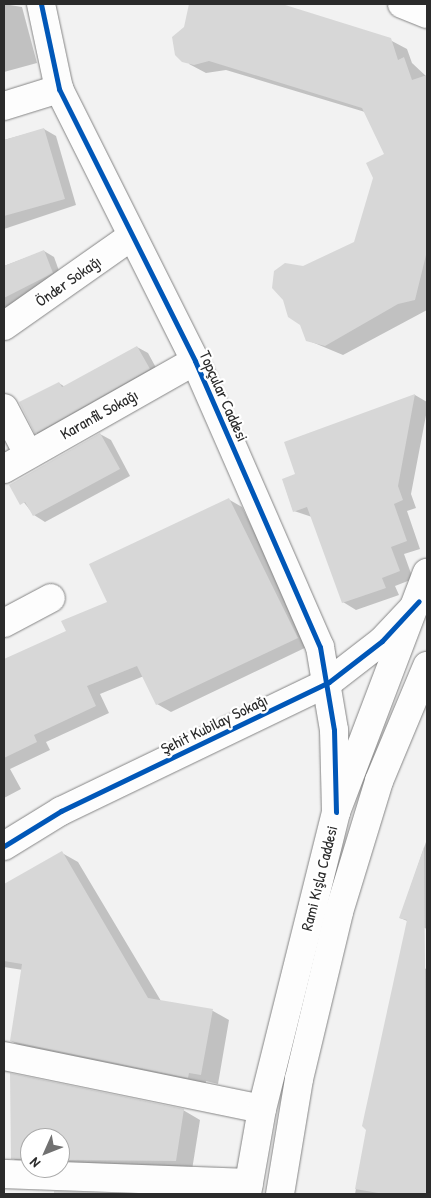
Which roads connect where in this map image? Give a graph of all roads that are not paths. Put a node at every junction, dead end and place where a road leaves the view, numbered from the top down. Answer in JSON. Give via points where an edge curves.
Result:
{"nodes":[{"id":1,"x":41,"y":4,"type":"edge"},
{"id":2,"x":402,"y":4,"type":"edge"},
{"id":3,"x":427,"y":14,"type":"edge"},
{"id":4,"x":59,"y":89,"type":"junction"},
{"id":5,"x":4,"y":106,"type":"edge"},
{"id":6,"x":132,"y":236,"type":"junction"},
{"id":7,"x":4,"y":326,"type":"edge"},
{"id":8,"x":195,"y":361,"type":"junction"},
{"id":9,"x":4,"y":408,"type":"edge"},
{"id":10,"x":28,"y":454,"type":"junction"},
{"id":11,"x":4,"y":469,"type":"edge"},
{"id":12,"x":427,"y":573,"type":"edge"},
{"id":13,"x":51,"y":598,"type":"dead end"},
{"id":14,"x":419,"y":601,"type":"junction"},
{"id":15,"x":4,"y":624,"type":"edge"},
{"id":16,"x":427,"y":666,"type":"edge"},
{"id":17,"x":329,"y":682,"type":"junction"},
{"id":18,"x":336,"y":812,"type":"junction"},
{"id":19,"x":4,"y":846,"type":"edge"},
{"id":20,"x":4,"y":1056,"type":"edge"},
{"id":21,"x":262,"y":1109,"type":"junction"},
{"id":22,"x":4,"y":1174,"type":"edge"},
{"id":23,"x":248,"y":1188,"type":"edge"},
{"id":24,"x":280,"y":1194,"type":"edge"}],
"edges":[{"from":1,"to":4,"type":"street","name":"Topçular Caddesi"},
{"from":2,"to":3,"type":"street"},
{"from":4,"to":5,"type":"street"},
{"from":4,"to":6,"type":"street","name":"Topçular Caddesi"},
{"from":6,"to":7,"type":"street","name":"Önder Sokağı"},
{"from":6,"to":8,"type":"street","name":"Topçular Caddesi"},
{"from":8,"to":10,"type":"street","name":"Karanfil Sokağı"},
{"from":8,"to":17,"type":"street","name":"Topçular Caddesi","via":[[320,647]]},
{"from":9,"to":10,"type":"street"},
{"from":10,"to":11,"type":"street","name":"Karanfil Sokağı"},
{"from":12,"to":14,"type":"street","name":"Rami Kışla Caddesi"},
{"from":13,"to":15,"type":"street"},
{"from":14,"to":17,"type":"street","name":"Şehit Kubilay Sokağı","via":[[382,641]]},
{"from":14,"to":18,"type":"street","name":"Rami Kışla Caddesi"},
{"from":16,"to":24,"type":"street","name":"Rami Kışla Caddesi","via":[[379,781],[339,912],[299,1079]]},
{"from":17,"to":18,"type":"street","name":"Topçular Caddesi"},
{"from":17,"to":19,"type":"street","name":"Şehit Kubilay Sokağı","via":[[61,811]]},
{"from":18,"to":21,"type":"street","name":"Rami Kışla Caddesi"},
{"from":20,"to":21,"type":"street"},
{"from":21,"to":23,"type":"street","name":"Rami Kışla Caddesi"},
{"from":22,"to":23,"type":"street"}]}
